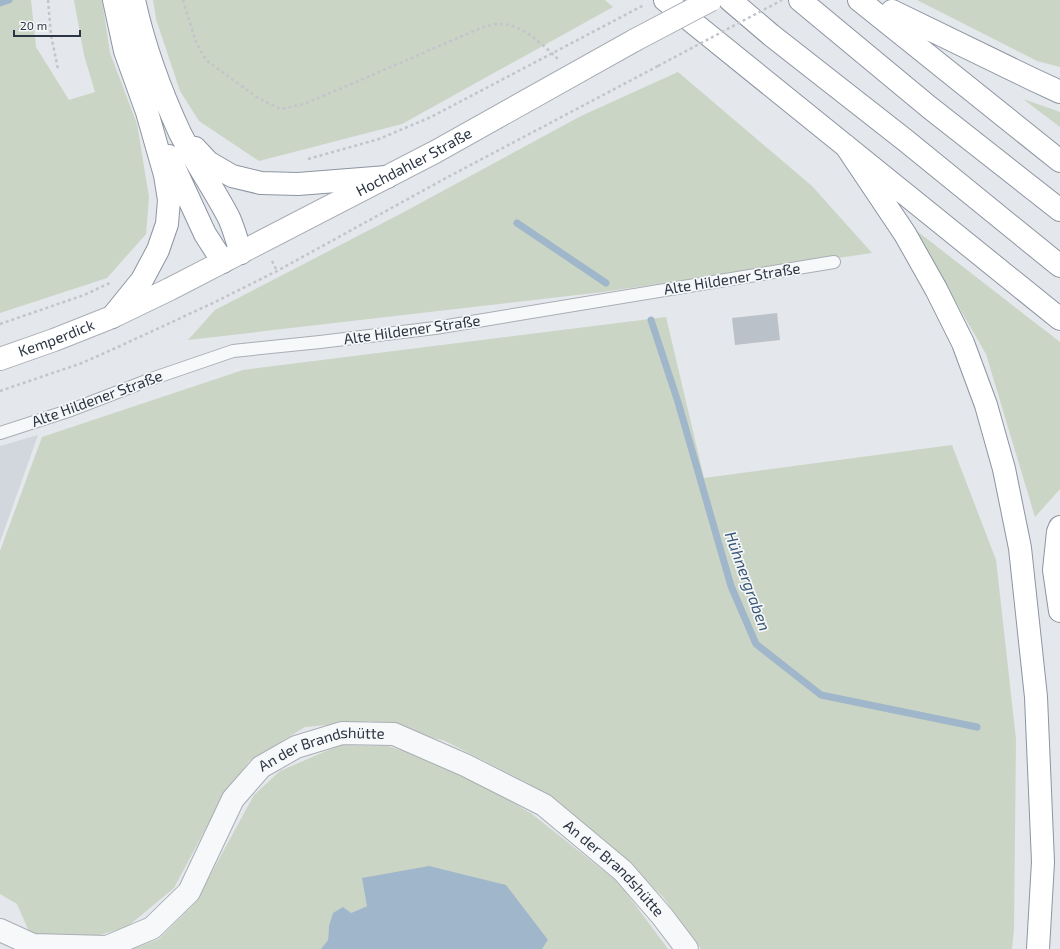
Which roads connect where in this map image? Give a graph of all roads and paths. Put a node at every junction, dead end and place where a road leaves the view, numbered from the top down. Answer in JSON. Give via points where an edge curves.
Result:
{"nodes":[{"id":1,"x":48,"y":0,"type":"edge"},
{"id":2,"x":114,"y":0,"type":"edge"},
{"id":3,"x":134,"y":0,"type":"edge"},
{"id":4,"x":183,"y":0,"type":"edge"},
{"id":5,"x":711,"y":0,"type":"edge"},
{"id":6,"x":730,"y":0,"type":"edge"},
{"id":7,"x":782,"y":0,"type":"edge"},
{"id":8,"x":800,"y":0,"type":"edge"},
{"id":9,"x":860,"y":0,"type":"edge"},
{"id":10,"x":656,"y":2,"type":"edge"},
{"id":11,"x":885,"y":6,"type":"edge"},
{"id":12,"x":614,"y":21,"type":"dead end"},
{"id":13,"x":58,"y":69,"type":"dead end"},
{"id":14,"x":574,"y":74,"type":"junction"},
{"id":15,"x":974,"y":92,"type":"junction"},
{"id":16,"x":1060,"y":92,"type":"edge"},
{"id":17,"x":147,"y":112,"type":"junction"},
{"id":18,"x":181,"y":133,"type":"junction"},
{"id":19,"x":846,"y":146,"type":"junction"},
{"id":20,"x":1060,"y":161,"type":"edge"},
{"id":21,"x":387,"y":177,"type":"junction"},
{"id":22,"x":1060,"y":210,"type":"edge"},
{"id":23,"x":232,"y":257,"type":"junction"},
{"id":24,"x":834,"y":262,"type":"dead end"},
{"id":25,"x":1060,"y":266,"type":"edge"},
{"id":26,"x":112,"y":317,"type":"junction"},
{"id":27,"x":1060,"y":319,"type":"edge"},
{"id":28,"x":0,"y":359,"type":"edge"},
{"id":29,"x":0,"y":391,"type":"edge"},
{"id":30,"x":0,"y":433,"type":"edge"},
{"id":31,"x":1060,"y":526,"type":"edge"},
{"id":32,"x":1060,"y":611,"type":"edge"},
{"id":33,"x":0,"y":930,"type":"edge"},
{"id":34,"x":686,"y":949,"type":"edge"},
{"id":35,"x":1038,"y":949,"type":"edge"}],
"edges":[{"from":1,"to":13,"type":"path","via":[[51,36]]},
{"from":2,"to":17,"type":"main road","via":[[125,51]]},
{"from":3,"to":18,"type":"main road","via":[[152,65]]},
{"from":4,"to":14,"type":"path","via":[[196,42],[206,60],[258,98],[281,109],[304,104],[484,27],[500,24],[517,27],[540,42]]},
{"from":5,"to":14,"type":"main road","name":"Hochdahler Straße","bridge":true},
{"from":6,"to":25,"type":"main road"},
{"from":7,"to":29,"type":"path","bridge":true,"via":[[446,178],[277,271],[82,363]]},
{"from":8,"to":22,"type":"main road","via":[[929,107]]},
{"from":9,"to":15,"type":"main road"},
{"from":10,"to":12,"type":"path"},
{"from":10,"to":19,"type":"main road"},
{"from":11,"to":15,"type":"main road"},
{"from":11,"to":16,"type":"main road"},
{"from":14,"to":21,"type":"main road","name":"Hochdahler Straße"},
{"from":15,"to":20,"type":"main road"},
{"from":17,"to":23,"type":"main road","via":[[205,234]]},
{"from":17,"to":26,"type":"main road","via":[[165,175],[169,200],[167,224],[158,250],[142,280]]},
{"from":18,"to":21,"type":"main road","via":[[208,162],[232,176],[261,183],[298,184]]},
{"from":18,"to":23,"type":"main road","via":[[229,219]]},
{"from":19,"to":27,"type":"main road"},
{"from":19,"to":35,"type":"main road","via":[[905,234],[943,302],[963,343],[986,405],[1004,469],[1020,548],[1036,697],[1043,862]]},
{"from":21,"to":23,"type":"main road","name":"Hochdahler Straße"},
{"from":23,"to":26,"type":"main road","name":"Hochdahler Straße"},
{"from":24,"to":30,"type":"lane","name":"Alte Hildener Straße","via":[[435,328],[233,352]]},
{"from":26,"to":28,"type":"main road","name":"Kemperdick"},
{"from":31,"to":32,"type":"main road","via":[[1054,570]]},
{"from":33,"to":34,"type":"street","name":"An der Brandshütte","via":[[33,945],[107,948],[152,928],[189,892],[233,799],[261,767],[296,747],[342,733],[394,734],[465,765],[544,805],[623,871],[662,916]]}]}
